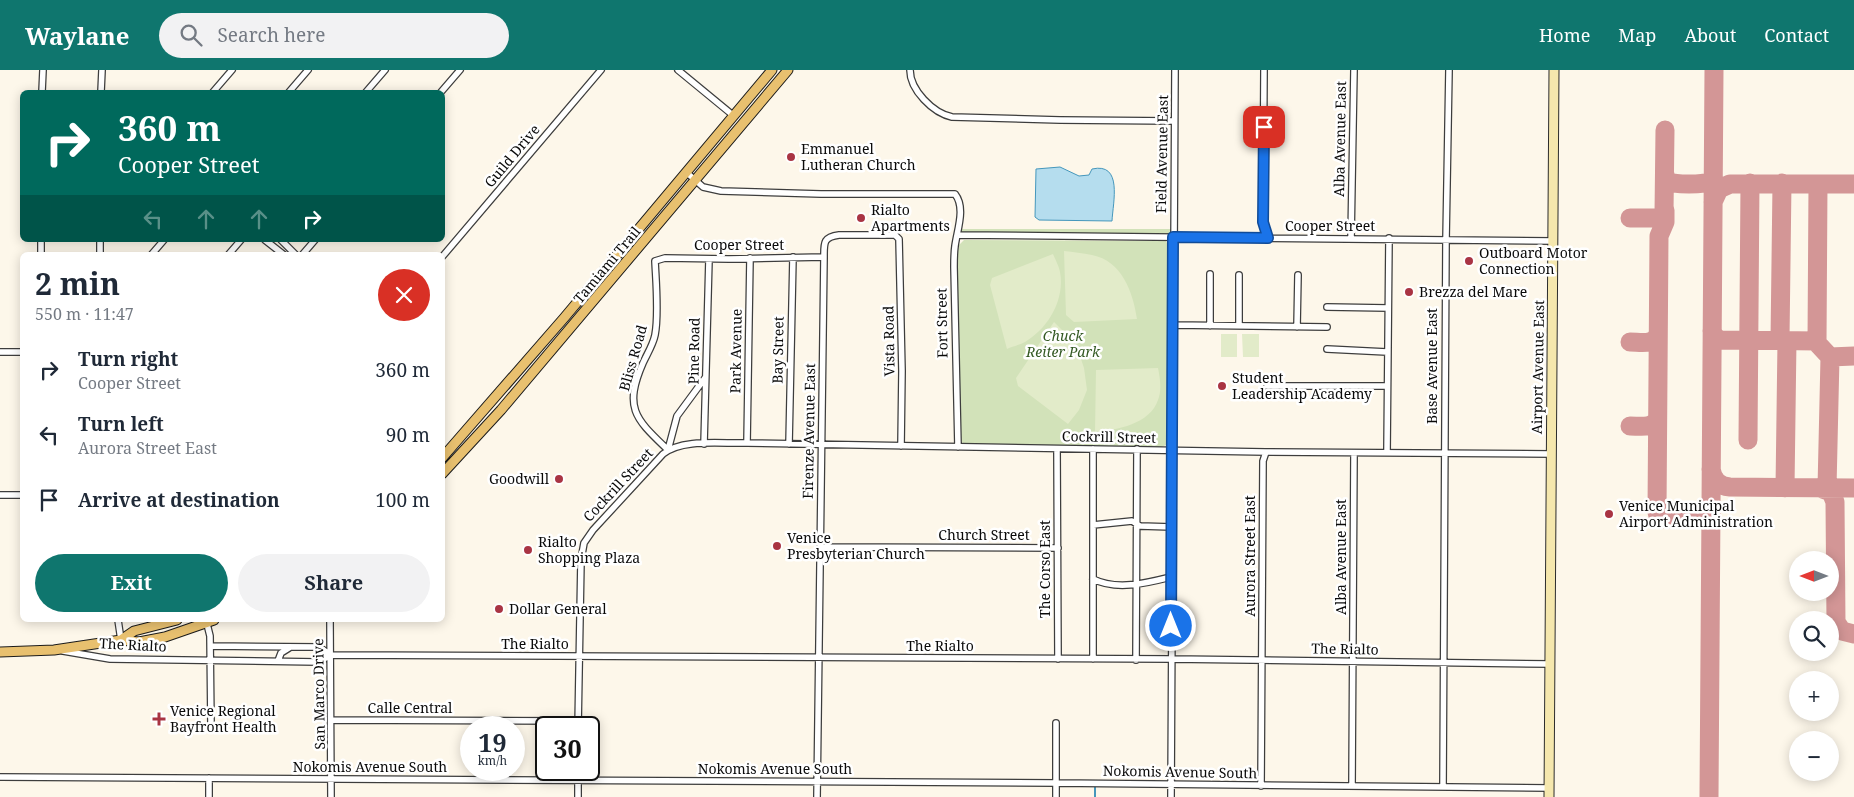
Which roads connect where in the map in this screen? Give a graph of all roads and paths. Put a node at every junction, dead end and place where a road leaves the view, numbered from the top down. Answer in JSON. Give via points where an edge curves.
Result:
{"nodes":[{"id":1,"x":43,"y":70,"type":"edge"},
{"id":2,"x":102,"y":70,"type":"edge"},
{"id":3,"x":232,"y":70,"type":"edge"},
{"id":4,"x":308,"y":70,"type":"edge"},
{"id":5,"x":385,"y":70,"type":"edge"},
{"id":6,"x":460,"y":70,"type":"edge"},
{"id":7,"x":601,"y":70,"type":"edge"},
{"id":8,"x":678,"y":70,"type":"edge"},
{"id":9,"x":772,"y":70,"type":"edge"},
{"id":10,"x":788,"y":70,"type":"edge"},
{"id":11,"x":910,"y":70,"type":"edge"},
{"id":12,"x":1175,"y":70,"type":"edge"},
{"id":13,"x":1264,"y":70,"type":"edge"},
{"id":14,"x":1354,"y":70,"type":"edge"},
{"id":15,"x":1448,"y":70,"type":"edge"},
{"id":16,"x":1554,"y":70,"type":"edge"},
{"id":17,"x":42,"y":90,"type":"edge"},
{"id":18,"x":102,"y":90,"type":"edge"},
{"id":19,"x":214,"y":90,"type":"edge"},
{"id":20,"x":291,"y":90,"type":"edge"},
{"id":21,"x":368,"y":90,"type":"edge"},
{"id":22,"x":443,"y":90,"type":"edge"},
{"id":23,"x":734,"y":116,"type":"junction"},
{"id":24,"x":1174,"y":121,"type":"junction"},
{"id":25,"x":686,"y":172,"type":"junction"},
{"id":26,"x":695,"y":181,"type":"junction"},
{"id":27,"x":958,"y":235,"type":"junction"},
{"id":28,"x":898,"y":237,"type":"joint"},
{"id":29,"x":1173,"y":237,"type":"junction"},
{"id":30,"x":1268,"y":238,"type":"junction"},
{"id":31,"x":1351,"y":238,"type":"junction"},
{"id":32,"x":1389,"y":238,"type":"junction"},
{"id":33,"x":1446,"y":240,"type":"junction"},
{"id":34,"x":1553,"y":241,"type":"junction"},
{"id":35,"x":162,"y":242,"type":"edge"},
{"id":36,"x":239,"y":242,"type":"edge"},
{"id":37,"x":268,"y":242,"type":"edge"},
{"id":38,"x":283,"y":242,"type":"edge"},
{"id":39,"x":313,"y":242,"type":"edge"},
{"id":40,"x":154,"y":252,"type":"edge"},
{"id":41,"x":231,"y":252,"type":"edge"},
{"id":42,"x":280,"y":252,"type":"edge"},
{"id":43,"x":293,"y":252,"type":"edge"},
{"id":44,"x":305,"y":252,"type":"edge"},
{"id":45,"x":445,"y":253,"type":"edge"},
{"id":46,"x":793,"y":257,"type":"junction"},
{"id":47,"x":824,"y":257,"type":"junction"},
{"id":48,"x":750,"y":258,"type":"junction"},
{"id":49,"x":709,"y":259,"type":"junction"},
{"id":50,"x":656,"y":261,"type":"joint"},
{"id":51,"x":1210,"y":274,"type":"dead end"},
{"id":52,"x":1240,"y":275,"type":"dead end"},
{"id":53,"x":1298,"y":275,"type":"dead end"},
{"id":54,"x":1327,"y":307,"type":"dead end"},
{"id":55,"x":1388,"y":308,"type":"junction"},
{"id":56,"x":1173,"y":325,"type":"junction"},
{"id":57,"x":1210,"y":326,"type":"junction"},
{"id":58,"x":1239,"y":326,"type":"junction"},
{"id":59,"x":1297,"y":327,"type":"junction"},
{"id":60,"x":1327,"y":327,"type":"dead end"},
{"id":61,"x":1327,"y":349,"type":"dead end"},
{"id":62,"x":0,"y":352,"type":"edge"},
{"id":63,"x":20,"y":352,"type":"edge"},
{"id":64,"x":1388,"y":352,"type":"junction"},
{"id":65,"x":705,"y":377,"type":"junction"},
{"id":66,"x":1267,"y":386,"type":"dead end"},
{"id":67,"x":1388,"y":386,"type":"junction"},
{"id":68,"x":747,"y":443,"type":"junction"},
{"id":69,"x":704,"y":444,"type":"junction"},
{"id":70,"x":789,"y":444,"type":"junction"},
{"id":71,"x":821,"y":445,"type":"junction"},
{"id":72,"x":902,"y":446,"type":"junction"},
{"id":73,"x":958,"y":447,"type":"junction"},
{"id":74,"x":1057,"y":449,"type":"junction"},
{"id":75,"x":1093,"y":449,"type":"junction"},
{"id":76,"x":668,"y":450,"type":"junction"},
{"id":77,"x":1137,"y":450,"type":"junction"},
{"id":78,"x":1173,"y":451,"type":"junction"},
{"id":79,"x":1266,"y":452,"type":"junction"},
{"id":80,"x":1354,"y":453,"type":"junction"},
{"id":81,"x":1388,"y":453,"type":"junction"},
{"id":82,"x":1444,"y":453,"type":"junction"},
{"id":83,"x":1551,"y":454,"type":"junction"},
{"id":84,"x":445,"y":455,"type":"edge"},
{"id":85,"x":445,"y":471,"type":"edge"},
{"id":86,"x":0,"y":495,"type":"edge"},
{"id":87,"x":20,"y":495,"type":"edge"},
{"id":88,"x":1137,"y":524,"type":"junction"},
{"id":89,"x":1093,"y":525,"type":"junction"},
{"id":90,"x":1172,"y":527,"type":"junction"},
{"id":91,"x":820,"y":547,"type":"junction"},
{"id":92,"x":1058,"y":548,"type":"junction"},
{"id":93,"x":1171,"y":577,"type":"junction"},
{"id":94,"x":1093,"y":579,"type":"junction"},
{"id":95,"x":1136,"y":585,"type":"junction"},
{"id":96,"x":118,"y":622,"type":"edge"},
{"id":97,"x":169,"y":622,"type":"edge"},
{"id":98,"x":206,"y":622,"type":"edge"},
{"id":99,"x":209,"y":622,"type":"edge"},
{"id":100,"x":330,"y":622,"type":"edge"},
{"id":101,"x":121,"y":640,"type":"junction"},
{"id":102,"x":211,"y":646,"type":"junction"},
{"id":103,"x":293,"y":647,"type":"junction"},
{"id":104,"x":54,"y":650,"type":"junction"},
{"id":105,"x":0,"y":652,"type":"edge"},
{"id":106,"x":331,"y":655,"type":"junction"},
{"id":107,"x":579,"y":656,"type":"junction"},
{"id":108,"x":818,"y":658,"type":"junction"},
{"id":109,"x":1058,"y":658,"type":"junction"},
{"id":110,"x":1093,"y":659,"type":"junction"},
{"id":111,"x":1171,"y":659,"type":"junction"},
{"id":112,"x":210,"y":660,"type":"junction"},
{"id":113,"x":1136,"y":660,"type":"junction"},
{"id":114,"x":278,"y":661,"type":"junction"},
{"id":115,"x":1262,"y":661,"type":"junction"},
{"id":116,"x":1353,"y":662,"type":"junction"},
{"id":117,"x":1444,"y":663,"type":"junction"},
{"id":118,"x":1550,"y":664,"type":"junction"},
{"id":119,"x":578,"y":716,"type":"edge"},
{"id":120,"x":332,"y":720,"type":"junction"},
{"id":121,"x":535,"y":723,"type":"edge"},
{"id":122,"x":1056,"y":723,"type":"dead end"},
{"id":123,"x":211,"y":726,"type":"dead end"},
{"id":124,"x":0,"y":777,"type":"edge"},
{"id":125,"x":209,"y":778,"type":"junction"},
{"id":126,"x":332,"y":779,"type":"junction"},
{"id":127,"x":535,"y":781,"type":"edge"},
{"id":128,"x":578,"y":781,"type":"joint"},
{"id":129,"x":817,"y":782,"type":"junction"},
{"id":130,"x":1056,"y":783,"type":"junction"},
{"id":131,"x":1171,"y":785,"type":"junction"},
{"id":132,"x":1261,"y":786,"type":"junction"},
{"id":133,"x":1352,"y":786,"type":"junction"},
{"id":134,"x":1443,"y":787,"type":"junction"},
{"id":135,"x":1549,"y":792,"type":"edge"},
{"id":136,"x":209,"y":797,"type":"edge"},
{"id":137,"x":331,"y":797,"type":"edge"},
{"id":138,"x":578,"y":797,"type":"edge"},
{"id":139,"x":817,"y":797,"type":"edge"},
{"id":140,"x":1056,"y":797,"type":"edge"},
{"id":141,"x":1171,"y":797,"type":"edge"}],
"edges":[{"from":1,"to":17,"type":"street"},
{"from":2,"to":18,"type":"street"},
{"from":3,"to":19,"type":"street"},
{"from":4,"to":20,"type":"street"},
{"from":5,"to":21,"type":"street"},
{"from":6,"to":22,"type":"street"},
{"from":7,"to":45,"type":"street","name":"Guild Drive"},
{"from":8,"to":23,"type":"street"},
{"from":9,"to":23,"type":"main road","name":"Tamiami Trail"},
{"from":10,"to":26,"type":"main road","name":"Tamiami Trail"},
{"from":11,"to":24,"type":"street","via":[[915,90],[944,115],[952,117]]},
{"from":12,"to":24,"type":"street","name":"Field Avenue East"},
{"from":13,"to":30,"type":"street","via":[[1263,222]]},
{"from":14,"to":31,"type":"street","name":"Alba Avenue East"},
{"from":15,"to":33,"type":"street","name":"Base Avenue East"},
{"from":16,"to":34,"type":"street","name":"Airport Avenue East"},
{"from":23,"to":25,"type":"main road","name":"Tamiami Trail"},
{"from":24,"to":29,"type":"street","name":"Field Avenue East"},
{"from":25,"to":26,"type":"street"},
{"from":25,"to":84,"type":"main road","name":"Tamiami Trail"},
{"from":26,"to":27,"type":"street","name":"Fort Street","via":[[703,188],[721,191],[955,194],[959,200]]},
{"from":26,"to":85,"type":"main road","name":"Tamiami Trail","via":[[501,410]]},
{"from":27,"to":29,"type":"street","name":"Cooper Street"},
{"from":27,"to":73,"type":"street","name":"Fort Street","via":[[954,267]]},
{"from":28,"to":47,"type":"street","name":"Firenze Avenue East","via":[[830,236]]},
{"from":28,"to":72,"type":"street","name":"Vista Road"},
{"from":29,"to":30,"type":"street","name":"Cooper Street"},
{"from":29,"to":56,"type":"street","name":"Field Avenue East"},
{"from":30,"to":31,"type":"street","name":"Cooper Street"},
{"from":31,"to":32,"type":"street","name":"Cooper Street"},
{"from":32,"to":33,"type":"street","name":"Cooper Street"},
{"from":32,"to":55,"type":"street"},
{"from":33,"to":34,"type":"street","name":"Cooper Street"},
{"from":33,"to":82,"type":"street","name":"Base Avenue East"},
{"from":34,"to":83,"type":"street","name":"Airport Avenue East"},
{"from":35,"to":40,"type":"street"},
{"from":36,"to":41,"type":"street"},
{"from":37,"to":42,"type":"street"},
{"from":38,"to":43,"type":"street"},
{"from":39,"to":44,"type":"street"},
{"from":46,"to":47,"type":"street","name":"Cooper Street"},
{"from":46,"to":48,"type":"street","name":"Cooper Street"},
{"from":46,"to":70,"type":"street","name":"Bay Street"},
{"from":47,"to":71,"type":"street","name":"Firenze Avenue East"},
{"from":48,"to":49,"type":"street","name":"Cooper Street"},
{"from":48,"to":68,"type":"street","name":"Park Avenue"},
{"from":49,"to":50,"type":"street","name":"Cooper Street","via":[[666,258]]},
{"from":49,"to":65,"type":"street","name":"Pine Road"},
{"from":50,"to":76,"type":"street","name":"Bliss Road","via":[[655,334],[638,377],[634,406],[639,421]]},
{"from":51,"to":57,"type":"street"},
{"from":52,"to":58,"type":"street"},
{"from":53,"to":59,"type":"street"},
{"from":54,"to":55,"type":"street"},
{"from":55,"to":64,"type":"street"},
{"from":56,"to":57,"type":"street"},
{"from":56,"to":78,"type":"street","name":"Field Avenue East"},
{"from":57,"to":58,"type":"street"},
{"from":58,"to":59,"type":"street"},
{"from":59,"to":60,"type":"street"},
{"from":61,"to":64,"type":"street"},
{"from":62,"to":63,"type":"street"},
{"from":64,"to":67,"type":"street"},
{"from":65,"to":69,"type":"street","name":"Pine Road"},
{"from":65,"to":76,"type":"street","name":"Cockrill Street","via":[[677,416]]},
{"from":66,"to":67,"type":"street"},
{"from":67,"to":81,"type":"street"},
{"from":68,"to":69,"type":"street","name":"Cockrill Street"},
{"from":68,"to":70,"type":"street","name":"Cockrill Street"},
{"from":69,"to":76,"type":"street","name":"Cockrill Street","via":[[680,445]]},
{"from":70,"to":71,"type":"street","name":"Cockrill Street"},
{"from":71,"to":72,"type":"street","name":"Cockrill Street"},
{"from":71,"to":91,"type":"street","name":"Firenze Avenue East"},
{"from":72,"to":73,"type":"street","name":"Cockrill Street"},
{"from":73,"to":74,"type":"street","name":"Cockrill Street"},
{"from":74,"to":75,"type":"street","name":"Cockrill Street"},
{"from":74,"to":92,"type":"street","name":"The Corso East"},
{"from":75,"to":77,"type":"street","name":"Cockrill Street"},
{"from":75,"to":89,"type":"street"},
{"from":76,"to":107,"type":"street","name":"Cockrill Street","via":[[584,543]]},
{"from":77,"to":78,"type":"street","name":"Cockrill Street"},
{"from":77,"to":88,"type":"street"},
{"from":78,"to":79,"type":"street","name":"Cockrill Street"},
{"from":78,"to":90,"type":"street","name":"Field Avenue East"},
{"from":79,"to":80,"type":"street","name":"Cockrill Street"},
{"from":79,"to":115,"type":"street","name":"Aurora Street East","via":[[1263,461]]},
{"from":80,"to":81,"type":"street","name":"Cockrill Street"},
{"from":80,"to":116,"type":"street","name":"Alba Avenue East"},
{"from":81,"to":82,"type":"street","name":"Cockrill Street"},
{"from":82,"to":83,"type":"street","name":"Cockrill Street"},
{"from":82,"to":117,"type":"street","name":"Base Avenue East"},
{"from":83,"to":118,"type":"street","name":"Airport Avenue East"},
{"from":86,"to":87,"type":"street"},
{"from":88,"to":89,"type":"street","via":[[1132,521]]},
{"from":88,"to":90,"type":"street"},
{"from":88,"to":95,"type":"street"},
{"from":89,"to":94,"type":"street"},
{"from":90,"to":93,"type":"street","name":"Field Avenue East"},
{"from":91,"to":92,"type":"street","name":"Church Street"},
{"from":91,"to":108,"type":"street","name":"Firenze Avenue East"},
{"from":92,"to":109,"type":"street","name":"The Corso East"},
{"from":93,"to":95,"type":"street"},
{"from":93,"to":111,"type":"street","name":"Field Avenue East"},
{"from":94,"to":95,"type":"street"},
{"from":94,"to":110,"type":"street"},
{"from":95,"to":113,"type":"street"},
{"from":96,"to":101,"type":"street"},
{"from":97,"to":101,"type":"main road","via":[[134,631]]},
{"from":98,"to":101,"type":"main road","via":[[139,642]]},
{"from":99,"to":102,"type":"street"},
{"from":100,"to":106,"type":"street","name":"San Marco Drive"},
{"from":101,"to":104,"type":"main road"},
{"from":102,"to":103,"type":"street","name":"The Rialto"},
{"from":102,"to":112,"type":"street"},
{"from":103,"to":106,"type":"street","name":"The Rialto","via":[[319,647]]},
{"from":103,"to":114,"type":"street","via":[[281,653]]},
{"from":104,"to":105,"type":"main road"},
{"from":104,"to":112,"type":"street","name":"The Rialto","via":[[110,658]]},
{"from":106,"to":107,"type":"street","name":"The Rialto"},
{"from":106,"to":114,"type":"street","name":"The Rialto","via":[[318,662]]},
{"from":106,"to":120,"type":"street","name":"San Marco Drive"},
{"from":107,"to":108,"type":"street","name":"The Rialto"},
{"from":107,"to":119,"type":"street","name":"Cockrill Street"},
{"from":108,"to":109,"type":"street","name":"The Rialto"},
{"from":108,"to":129,"type":"street","name":"Firenze Avenue East"},
{"from":109,"to":110,"type":"street","name":"The Rialto"},
{"from":110,"to":113,"type":"street","name":"The Rialto"},
{"from":111,"to":113,"type":"street","name":"The Rialto"},
{"from":111,"to":115,"type":"street","name":"The Rialto"},
{"from":111,"to":131,"type":"street","name":"Field Avenue East"},
{"from":112,"to":114,"type":"street","name":"The Rialto"},
{"from":112,"to":123,"type":"street"},
{"from":115,"to":116,"type":"street","name":"The Rialto"},
{"from":115,"to":132,"type":"street","name":"Aurora Street East"},
{"from":116,"to":117,"type":"street","name":"The Rialto"},
{"from":116,"to":133,"type":"street","name":"Alba Avenue East"},
{"from":117,"to":118,"type":"street","name":"The Rialto"},
{"from":117,"to":134,"type":"street","name":"Base Avenue East"},
{"from":118,"to":135,"type":"street","name":"Airport Avenue East"},
{"from":120,"to":121,"type":"street","name":"Calle Central"},
{"from":120,"to":126,"type":"street","name":"San Marco Drive"},
{"from":122,"to":130,"type":"street"},
{"from":124,"to":125,"type":"street","name":"Nokomis Avenue South"},
{"from":125,"to":126,"type":"street","name":"Nokomis Avenue South"},
{"from":125,"to":136,"type":"street"},
{"from":126,"to":127,"type":"street","name":"Nokomis Avenue South"},
{"from":126,"to":137,"type":"street","name":"San Marco Drive"},
{"from":128,"to":129,"type":"street","name":"Nokomis Avenue South"},
{"from":128,"to":138,"type":"street"},
{"from":129,"to":130,"type":"street","name":"Nokomis Avenue South"},
{"from":129,"to":139,"type":"street","name":"Firenze Avenue East"},
{"from":130,"to":131,"type":"street","name":"Nokomis Avenue South"},
{"from":130,"to":140,"type":"street"},
{"from":131,"to":132,"type":"street","name":"Nokomis Avenue South"},
{"from":131,"to":141,"type":"street","name":"Field Avenue East"},
{"from":132,"to":133,"type":"street","name":"Nokomis Avenue South"},
{"from":133,"to":134,"type":"street","name":"Nokomis Avenue South"},
{"from":134,"to":135,"type":"street","name":"Nokomis Avenue South"}]}
